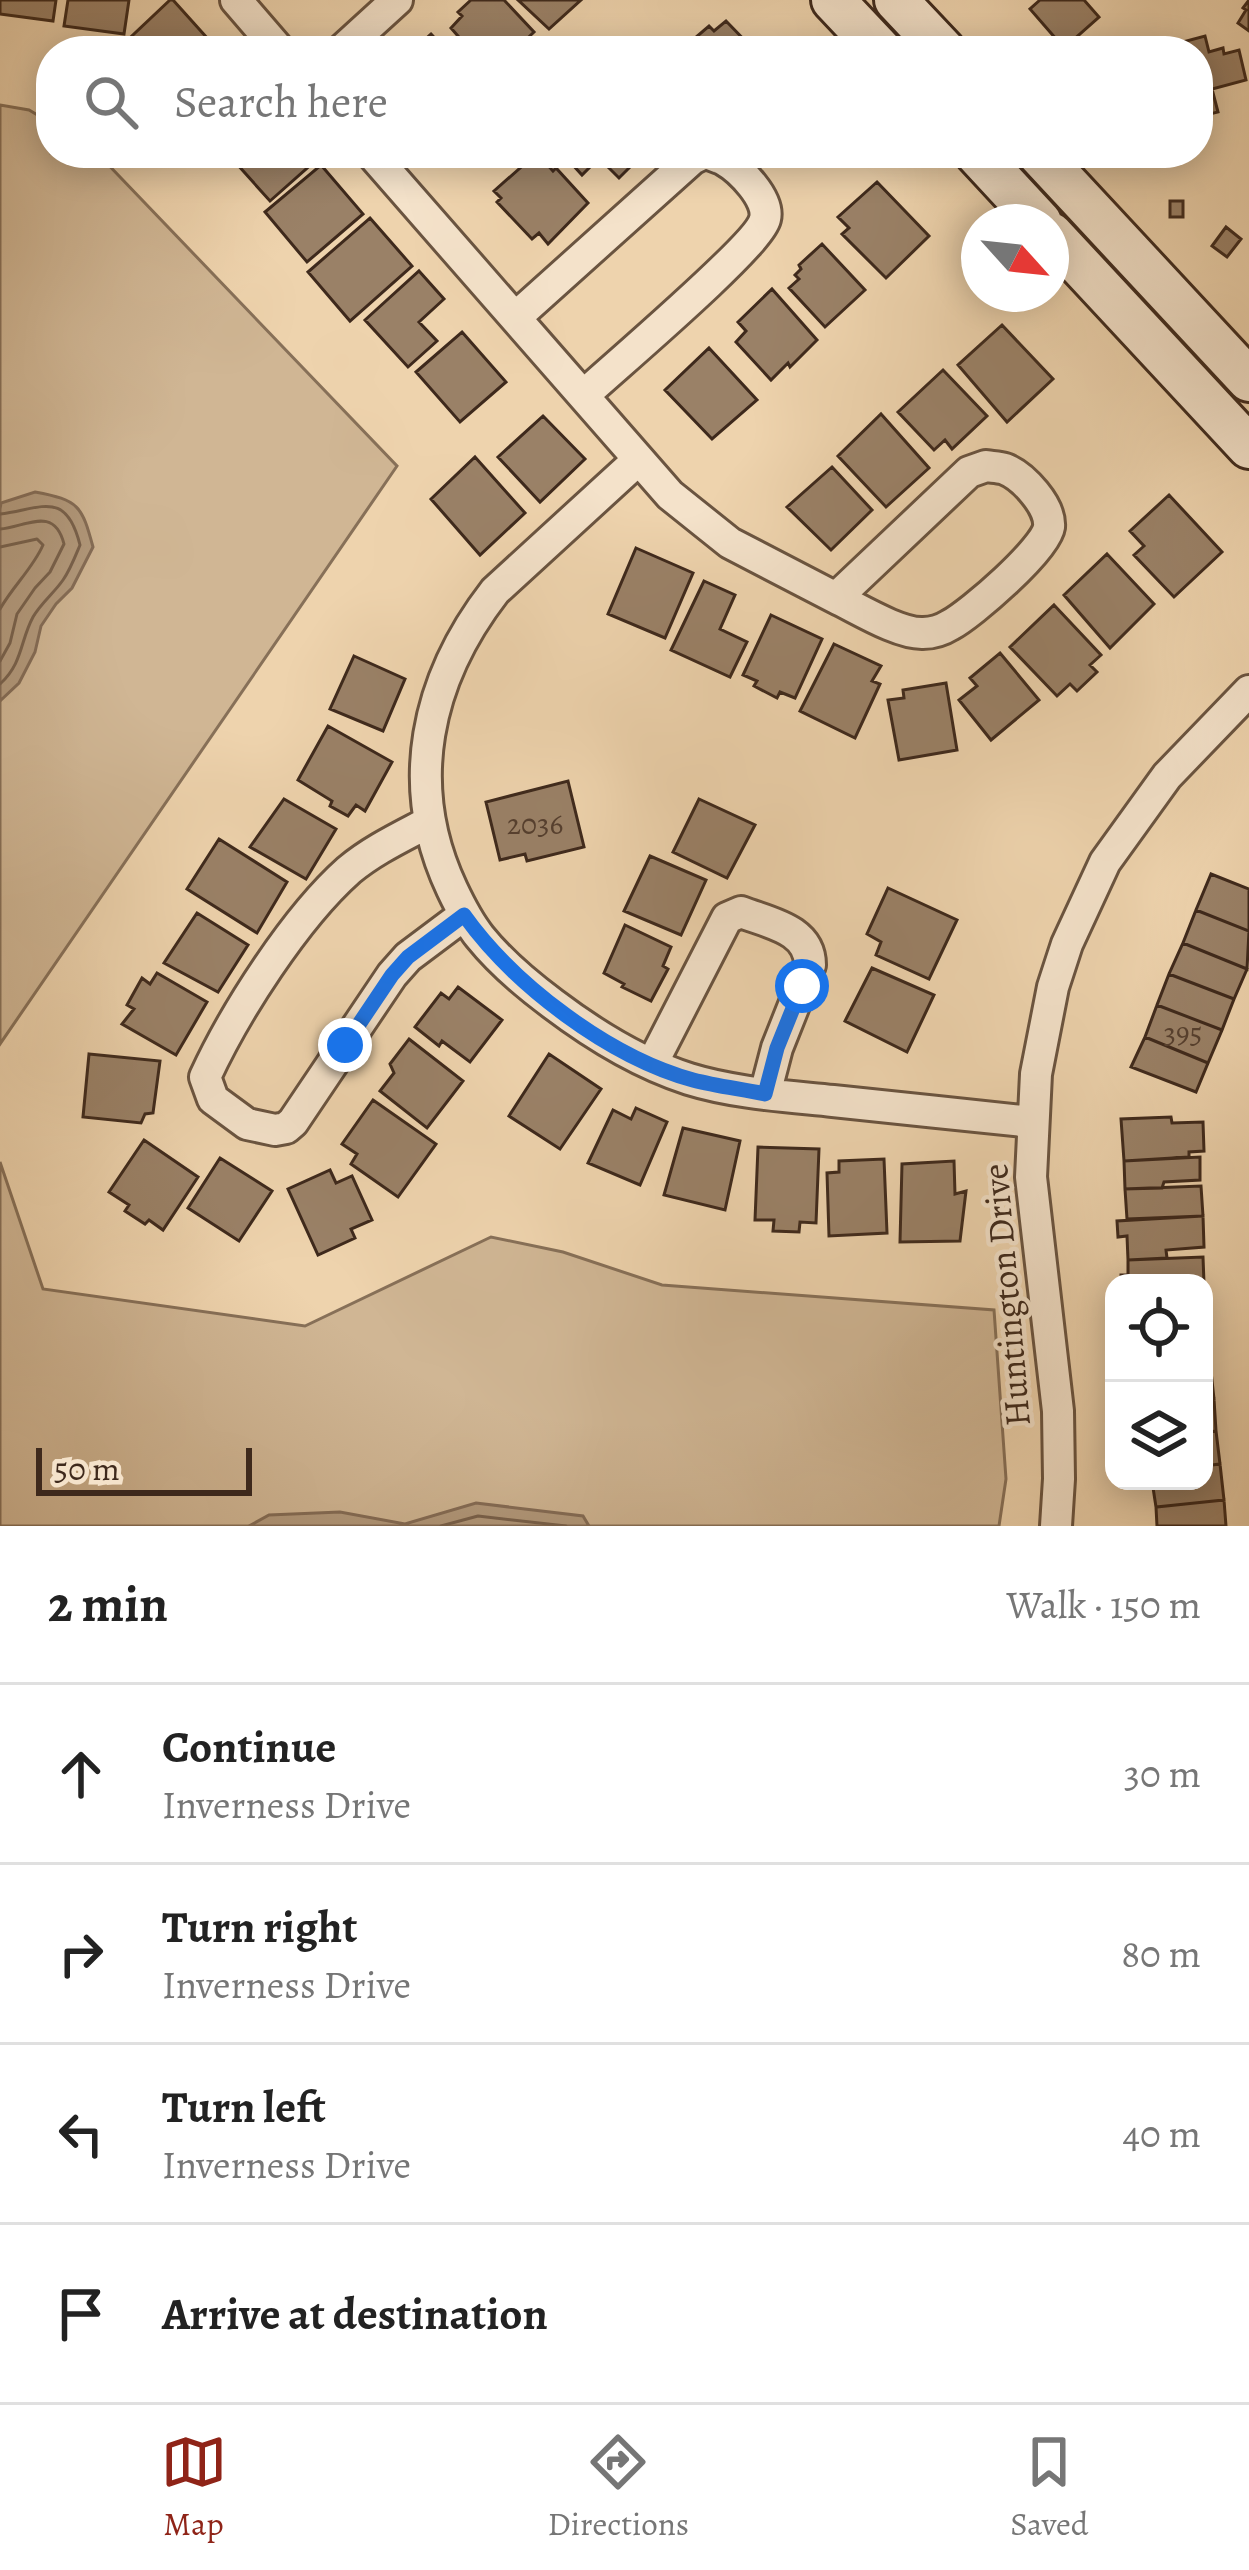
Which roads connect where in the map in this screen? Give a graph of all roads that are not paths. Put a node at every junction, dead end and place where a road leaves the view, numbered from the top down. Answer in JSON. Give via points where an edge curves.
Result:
{"nodes":[{"id":1,"x":397,"y":0,"type":"edge"},
{"id":2,"x":833,"y":0,"type":"edge"},
{"id":3,"x":896,"y":0,"type":"edge"},
{"id":4,"x":240,"y":1,"type":"edge"},
{"id":5,"x":268,"y":36,"type":"edge"},
{"id":6,"x":357,"y":36,"type":"edge"},
{"id":7,"x":867,"y":36,"type":"edge"},
{"id":8,"x":930,"y":36,"type":"edge"},
{"id":9,"x":384,"y":168,"type":"edge"},
{"id":10,"x":682,"y":168,"type":"edge"},
{"id":11,"x":733,"y":168,"type":"edge"},
{"id":12,"x":990,"y":168,"type":"edge"},
{"id":13,"x":1052,"y":168,"type":"edge"},
{"id":14,"x":1023,"y":204,"type":"edge"},
{"id":15,"x":1069,"y":253,"type":"edge"},
{"id":16,"x":516,"y":317,"type":"junction"},
{"id":17,"x":1249,"y":380,"type":"edge"},
{"id":18,"x":584,"y":395,"type":"junction"},
{"id":19,"x":1249,"y":447,"type":"edge"},
{"id":20,"x":638,"y":460,"type":"junction"},
{"id":21,"x":836,"y":598,"type":"junction"},
{"id":22,"x":1249,"y":691,"type":"edge"},
{"id":23,"x":429,"y":822,"type":"junction"},
{"id":24,"x":464,"y":915,"type":"junction"},
{"id":25,"x":652,"y":1064,"type":"junction"},
{"id":26,"x":765,"y":1094,"type":"junction"},
{"id":27,"x":1032,"y":1122,"type":"junction"},
{"id":28,"x":1056,"y":1526,"type":"edge"}],
"edges":[{"from":1,"to":6,"type":"street"},
{"from":2,"to":7,"type":"main road"},
{"from":3,"to":8,"type":"main road"},
{"from":4,"to":5,"type":"street"},
{"from":9,"to":16,"type":"street"},
{"from":10,"to":16,"type":"street"},
{"from":11,"to":18,"type":"street","via":[[760,197],[765,223]]},
{"from":12,"to":14,"type":"main road"},
{"from":13,"to":17,"type":"main road"},
{"from":15,"to":19,"type":"main road"},
{"from":16,"to":18,"type":"street"},
{"from":18,"to":20,"type":"street"},
{"from":20,"to":21,"type":"street","via":[[730,544]]},
{"from":20,"to":23,"type":"street","via":[[477,615],[433,709]]},
{"from":21,"to":21,"type":"street","via":[[917,634],[938,631],[1043,542],[1047,514],[1007,470],[969,472]]},
{"from":22,"to":27,"type":"street","name":"Huntington Drive","via":[[1166,776],[1106,862],[1053,987]]},
{"from":23,"to":24,"type":"street"},
{"from":23,"to":24,"type":"street","via":[[380,848],[317,903],[223,1037],[205,1077],[213,1100],[248,1124],[286,1128],[392,975]]},
{"from":24,"to":25,"type":"street","via":[[514,974],[576,1022]]},
{"from":25,"to":26,"type":"street"},
{"from":25,"to":26,"type":"street","via":[[727,918],[741,912],[797,934],[810,953]]},
{"from":26,"to":27,"type":"street"},
{"from":27,"to":28,"type":"street","name":"Huntington Drive","via":[[1030,1177],[1058,1411]]}]}
